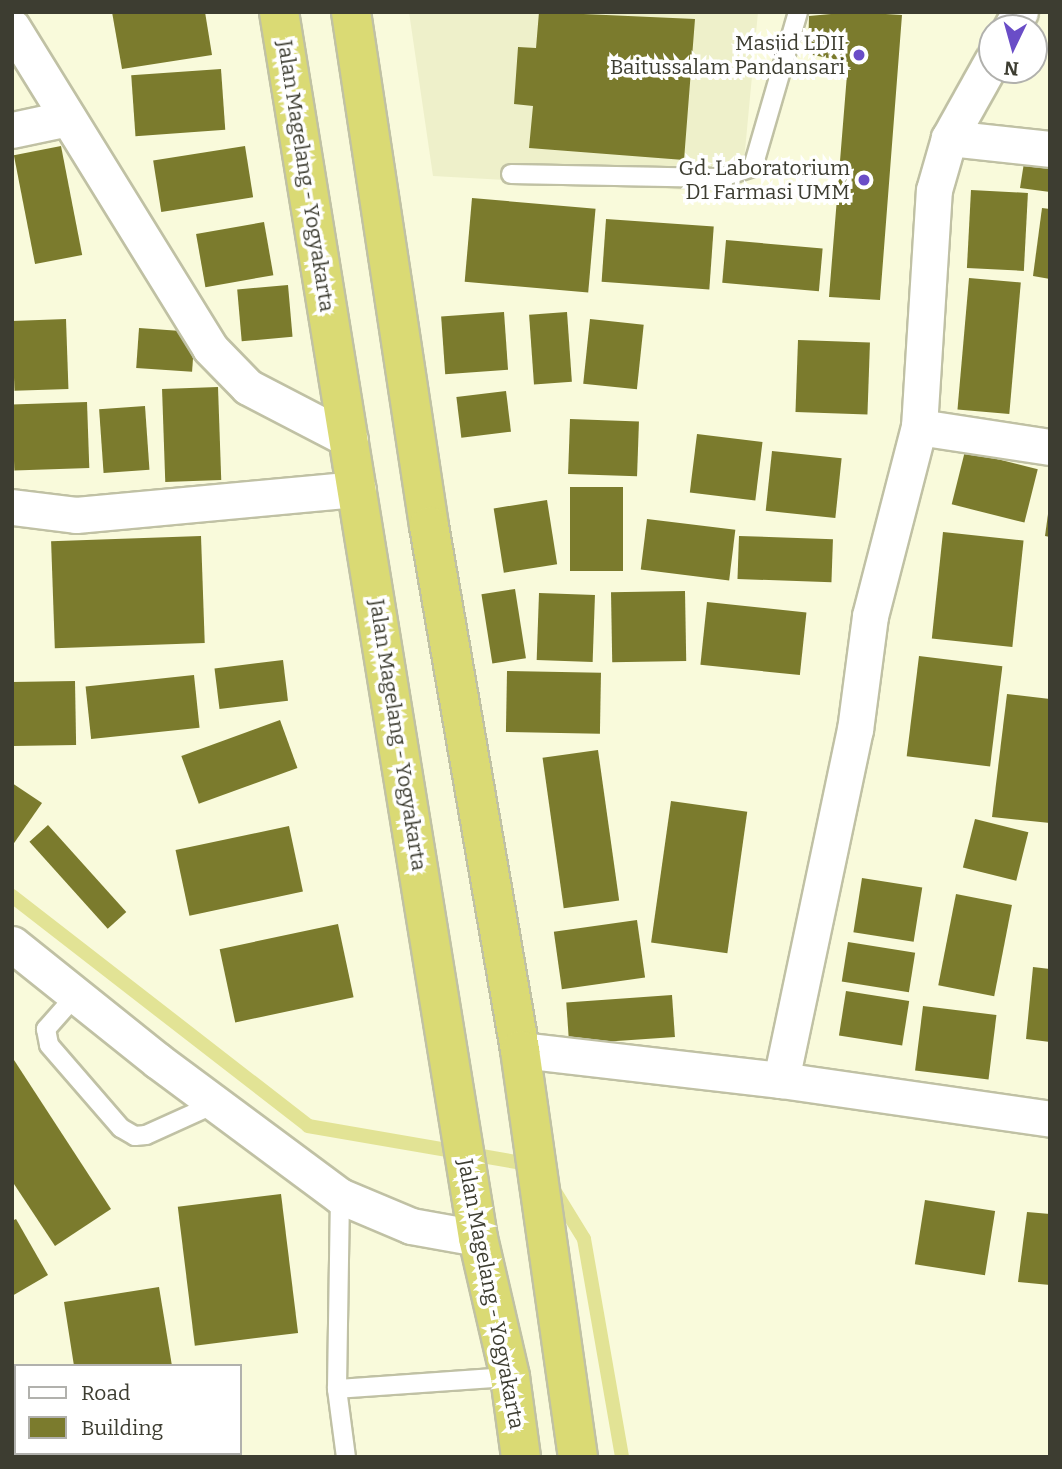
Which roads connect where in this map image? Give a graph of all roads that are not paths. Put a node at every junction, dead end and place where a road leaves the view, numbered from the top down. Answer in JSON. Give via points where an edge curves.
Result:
{"nodes":[{"id":1,"x":279,"y":12,"type":"edge"},
{"id":2,"x":351,"y":12,"type":"edge"},
{"id":3,"x":798,"y":12,"type":"edge"},
{"id":4,"x":12,"y":27,"type":"edge"},
{"id":5,"x":979,"y":84,"type":"edge"},
{"id":6,"x":68,"y":118,"type":"junction"},
{"id":7,"x":12,"y":130,"type":"edge"},
{"id":8,"x":949,"y":138,"type":"junction"},
{"id":9,"x":1050,"y":149,"type":"edge"},
{"id":10,"x":511,"y":174,"type":"dead end"},
{"id":11,"x":919,"y":427,"type":"junction"},
{"id":12,"x":349,"y":440,"type":"junction"},
{"id":13,"x":1050,"y":447,"type":"edge"},
{"id":14,"x":359,"y":489,"type":"junction"},
{"id":15,"x":12,"y":507,"type":"edge"},
{"id":16,"x":18,"y":956,"type":"edge"},
{"id":17,"x":77,"y":994,"type":"junction"},
{"id":18,"x":520,"y":1050,"type":"junction"},
{"id":19,"x":781,"y":1080,"type":"junction"},
{"id":20,"x":217,"y":1103,"type":"junction"},
{"id":21,"x":1050,"y":1119,"type":"edge"},
{"id":22,"x":340,"y":1196,"type":"junction"},
{"id":23,"x":478,"y":1238,"type":"junction"},
{"id":24,"x":510,"y":1377,"type":"junction"},
{"id":25,"x":337,"y":1389,"type":"junction"},
{"id":26,"x":346,"y":1457,"type":"edge"},
{"id":27,"x":521,"y":1457,"type":"edge"},
{"id":28,"x":578,"y":1457,"type":"edge"}],
"edges":[{"from":1,"to":12,"type":"highway","name":"Jalan Magelang - Yogyakarta"},
{"from":2,"to":18,"type":"highway","via":[[429,526]]},
{"from":3,"to":10,"type":"lane","via":[[753,167],[719,177]]},
{"from":4,"to":6,"type":"street"},
{"from":5,"to":8,"type":"street"},
{"from":6,"to":7,"type":"street"},
{"from":6,"to":12,"type":"street","via":[[210,348],[248,387]]},
{"from":8,"to":9,"type":"street"},
{"from":8,"to":11,"type":"street","via":[[934,190]]},
{"from":11,"to":13,"type":"street"},
{"from":11,"to":19,"type":"street","via":[[870,616],[855,730]]},
{"from":12,"to":14,"type":"highway","name":"Jalan Magelang - Yogyakarta"},
{"from":14,"to":15,"type":"street","via":[[76,514]]},
{"from":14,"to":23,"type":"highway","name":"Jalan Magelang - Yogyakarta"},
{"from":16,"to":17,"type":"street"},
{"from":17,"to":20,"type":"street"},
{"from":17,"to":20,"type":"lane","via":[[46,1029],[49,1045],[121,1128],[135,1136],[146,1135]]},
{"from":18,"to":19,"type":"street"},
{"from":18,"to":28,"type":"highway","via":[[523,1096]]},
{"from":19,"to":21,"type":"street"},
{"from":20,"to":22,"type":"street"},
{"from":22,"to":23,"type":"street","via":[[411,1226]]},
{"from":22,"to":25,"type":"lane"},
{"from":23,"to":24,"type":"highway","name":"Jalan Magelang - Yogyakarta"},
{"from":24,"to":25,"type":"lane"},
{"from":24,"to":27,"type":"highway","name":"Jalan Magelang - Yogyakarta"},
{"from":25,"to":26,"type":"lane"}]}
